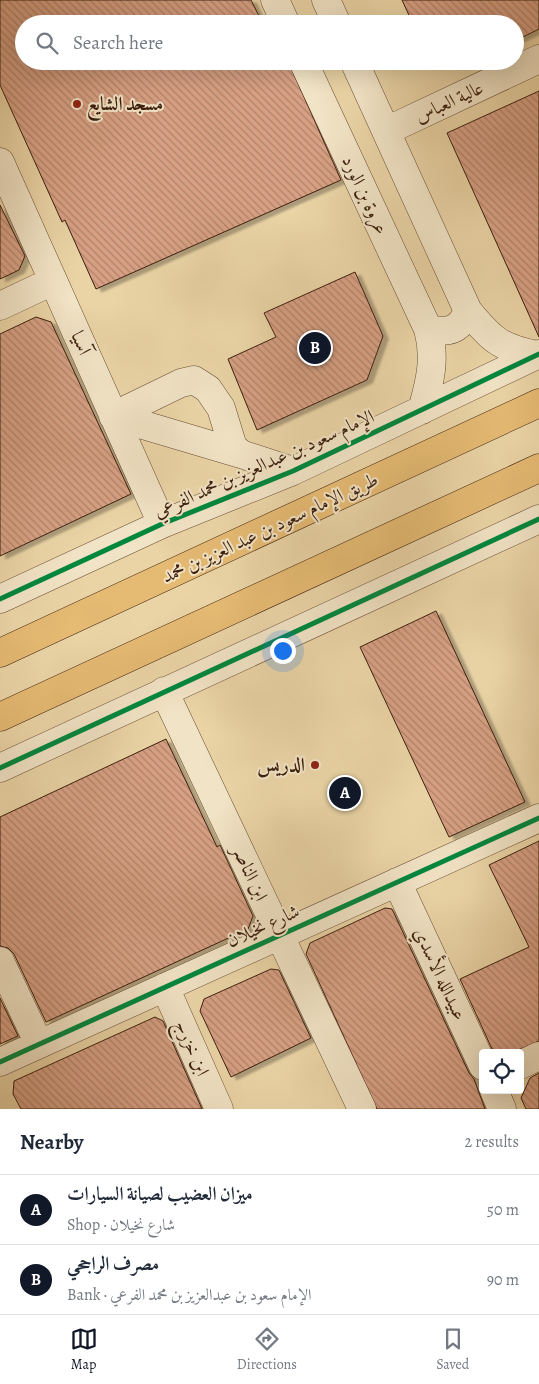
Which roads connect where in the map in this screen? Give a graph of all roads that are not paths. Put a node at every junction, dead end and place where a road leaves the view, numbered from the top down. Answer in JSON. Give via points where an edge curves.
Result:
{"nodes":[{"id":1,"x":275,"y":0,"type":"edge"},
{"id":2,"x":326,"y":0,"type":"edge"},
{"id":3,"x":282,"y":15,"type":"edge"},
{"id":4,"x":333,"y":15,"type":"edge"},
{"id":5,"x":539,"y":59,"type":"edge"},
{"id":6,"x":524,"y":66,"type":"edge"},
{"id":7,"x":307,"y":70,"type":"edge"},
{"id":8,"x":358,"y":70,"type":"edge"},
{"id":9,"x":516,"y":70,"type":"edge"},
{"id":10,"x":386,"y":131,"type":"junction"},
{"id":11,"x":0,"y":162,"type":"edge"},
{"id":12,"x":53,"y":281,"type":"junction"},
{"id":13,"x":0,"y":306,"type":"edge"},
{"id":14,"x":468,"y":311,"type":"junction"},
{"id":15,"x":428,"y":329,"type":"junction"},
{"id":16,"x":538,"y":355,"type":"edge"},
{"id":17,"x":539,"y":403,"type":"edge"},
{"id":18,"x":422,"y":410,"type":"junction"},
{"id":19,"x":114,"y":416,"type":"junction"},
{"id":20,"x":241,"y":454,"type":"junction"},
{"id":21,"x":539,"y":468,"type":"edge"},
{"id":22,"x":293,"y":471,"type":"junction"},
{"id":23,"x":539,"y":519,"type":"edge"},
{"id":24,"x":162,"y":524,"type":"junction"},
{"id":25,"x":0,"y":599,"type":"edge"},
{"id":26,"x":0,"y":653,"type":"edge"},
{"id":27,"x":164,"y":691,"type":"junction"},
{"id":28,"x":0,"y":717,"type":"edge"},
{"id":29,"x":0,"y":768,"type":"edge"},
{"id":30,"x":539,"y":818,"type":"edge"},
{"id":31,"x":397,"y":882,"type":"junction"},
{"id":32,"x":280,"y":935,"type":"junction"},
{"id":33,"x":0,"y":961,"type":"edge"},
{"id":34,"x":165,"y":987,"type":"junction"},
{"id":35,"x":39,"y":1044,"type":"junction"},
{"id":36,"x":539,"y":1056,"type":"edge"},
{"id":37,"x":479,"y":1057,"type":"edge"},
{"id":38,"x":0,"y":1062,"type":"edge"},
{"id":39,"x":524,"y":1063,"type":"edge"},
{"id":40,"x":496,"y":1094,"type":"edge"},
{"id":41,"x":220,"y":1109,"type":"edge"},
{"id":42,"x":362,"y":1109,"type":"edge"},
{"id":43,"x":502,"y":1109,"type":"edge"}],
"edges":[{"from":1,"to":3,"type":"street"},
{"from":2,"to":4,"type":"street"},
{"from":5,"to":6,"type":"street","name":"عالية العباس"},
{"from":7,"to":15,"type":"street","name":"عروة بن الورد"},
{"from":8,"to":10,"type":"street"},
{"from":9,"to":10,"type":"street","name":"عالية العباس"},
{"from":10,"to":14,"type":"street"},
{"from":11,"to":12,"type":"street","name":"آسيا"},
{"from":12,"to":13,"type":"street"},
{"from":12,"to":19,"type":"street","name":"آسيا"},
{"from":14,"to":15,"type":"street","via":[[462,324],[452,330]]},
{"from":14,"to":16,"type":"street","via":[[488,336],[516,351]]},
{"from":15,"to":18,"type":"street","name":"عروة بن الورد","via":[[433,364]]},
{"from":16,"to":18,"type":"street","name":"الإمام سعود بن عبدالعزيز بن محمد الفرعي"},
{"from":17,"to":26,"type":"main road","name":"طريق الإمام سعود بن عبد العزيز بن محمد"},
{"from":18,"to":22,"type":"street","name":"الإمام سعود بن عبدالعزيز بن محمد الفرعي"},
{"from":19,"to":20,"type":"street"},
{"from":19,"to":20,"type":"street","via":[[175,385],[194,380],[208,389],[221,408],[233,447]]},
{"from":19,"to":24,"type":"street","name":"آسيا"},
{"from":20,"to":22,"type":"street"},
{"from":21,"to":28,"type":"main road"},
{"from":22,"to":24,"type":"street","name":"الإمام سعود بن عبدالعزيز بن محمد الفرعي"},
{"from":23,"to":27,"type":"street"},
{"from":24,"to":25,"type":"street","name":"الإمام سعود بن عبدالعزيز بن محمد الفرعي"},
{"from":27,"to":29,"type":"street"},
{"from":27,"to":32,"type":"street","name":"ابن الناصر"},
{"from":30,"to":31,"type":"street","name":"شارع نخيلان"},
{"from":31,"to":32,"type":"street","name":"شارع نخيلان"},
{"from":31,"to":37,"type":"street","name":"عبيدالله الأسدي"},
{"from":32,"to":34,"type":"street","name":"شارع نخيلان"},
{"from":32,"to":42,"type":"street","name":"ابن الناصر"},
{"from":33,"to":35,"type":"street"},
{"from":34,"to":35,"type":"street","name":"شارع نخيلان"},
{"from":34,"to":41,"type":"street","name":"ابن خزرج"},
{"from":35,"to":38,"type":"street","name":"شارع نخيلان"},
{"from":36,"to":39,"type":"street"},
{"from":40,"to":43,"type":"street"}]}
